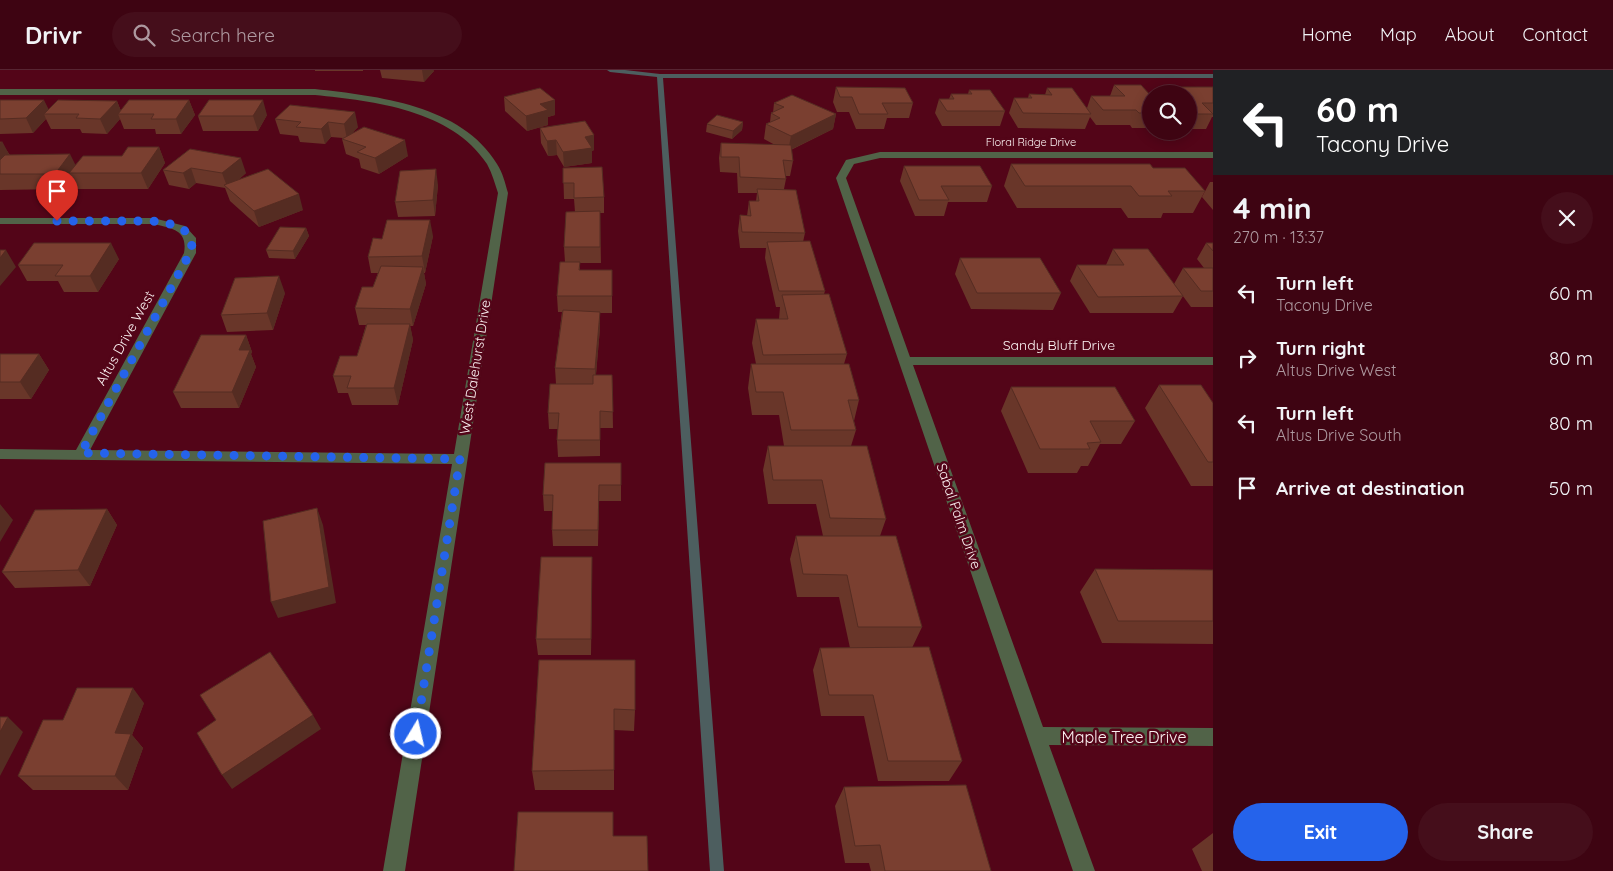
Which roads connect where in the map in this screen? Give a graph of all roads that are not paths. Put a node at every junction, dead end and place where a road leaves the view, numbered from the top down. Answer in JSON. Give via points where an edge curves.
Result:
{"nodes":[{"id":1,"x":0,"y":92,"type":"edge"},
{"id":2,"x":1213,"y":155,"type":"edge"},
{"id":3,"x":850,"y":162,"type":"joint"},
{"id":4,"x":0,"y":221,"type":"edge"},
{"id":5,"x":906,"y":361,"type":"junction"},
{"id":6,"x":1213,"y":361,"type":"edge"},
{"id":7,"x":81,"y":453,"type":"junction"},
{"id":8,"x":0,"y":454,"type":"edge"},
{"id":9,"x":460,"y":459,"type":"junction"},
{"id":10,"x":1036,"y":736,"type":"junction"},
{"id":11,"x":1213,"y":737,"type":"edge"},
{"id":12,"x":394,"y":871,"type":"edge"},
{"id":13,"x":1084,"y":871,"type":"edge"}],
"edges":[{"from":1,"to":9,"type":"street","name":"West Dalehurst Drive","via":[[315,92],[351,95],[417,111],[446,124],[474,143],[492,164],[503,193]]},
{"from":2,"to":3,"type":"street","name":"Floral Ridge Drive","via":[[880,155]]},
{"from":3,"to":5,"type":"street","name":"Sabal Palm Drive","via":[[841,178]]},
{"from":4,"to":7,"type":"street","name":"Altus Drive West","via":[[152,221],[168,223],[185,231],[190,238],[190,253]]},
{"from":5,"to":6,"type":"street","name":"Sandy Bluff Drive"},
{"from":5,"to":10,"type":"street","name":"Sabal Palm Drive"},
{"from":7,"to":8,"type":"street"},
{"from":7,"to":9,"type":"street"},
{"from":9,"to":12,"type":"street","name":"West Dalehurst Drive"},
{"from":10,"to":11,"type":"street","name":"Maple Tree Drive"},
{"from":10,"to":13,"type":"street","name":"Sabal Palm Drive"}]}
